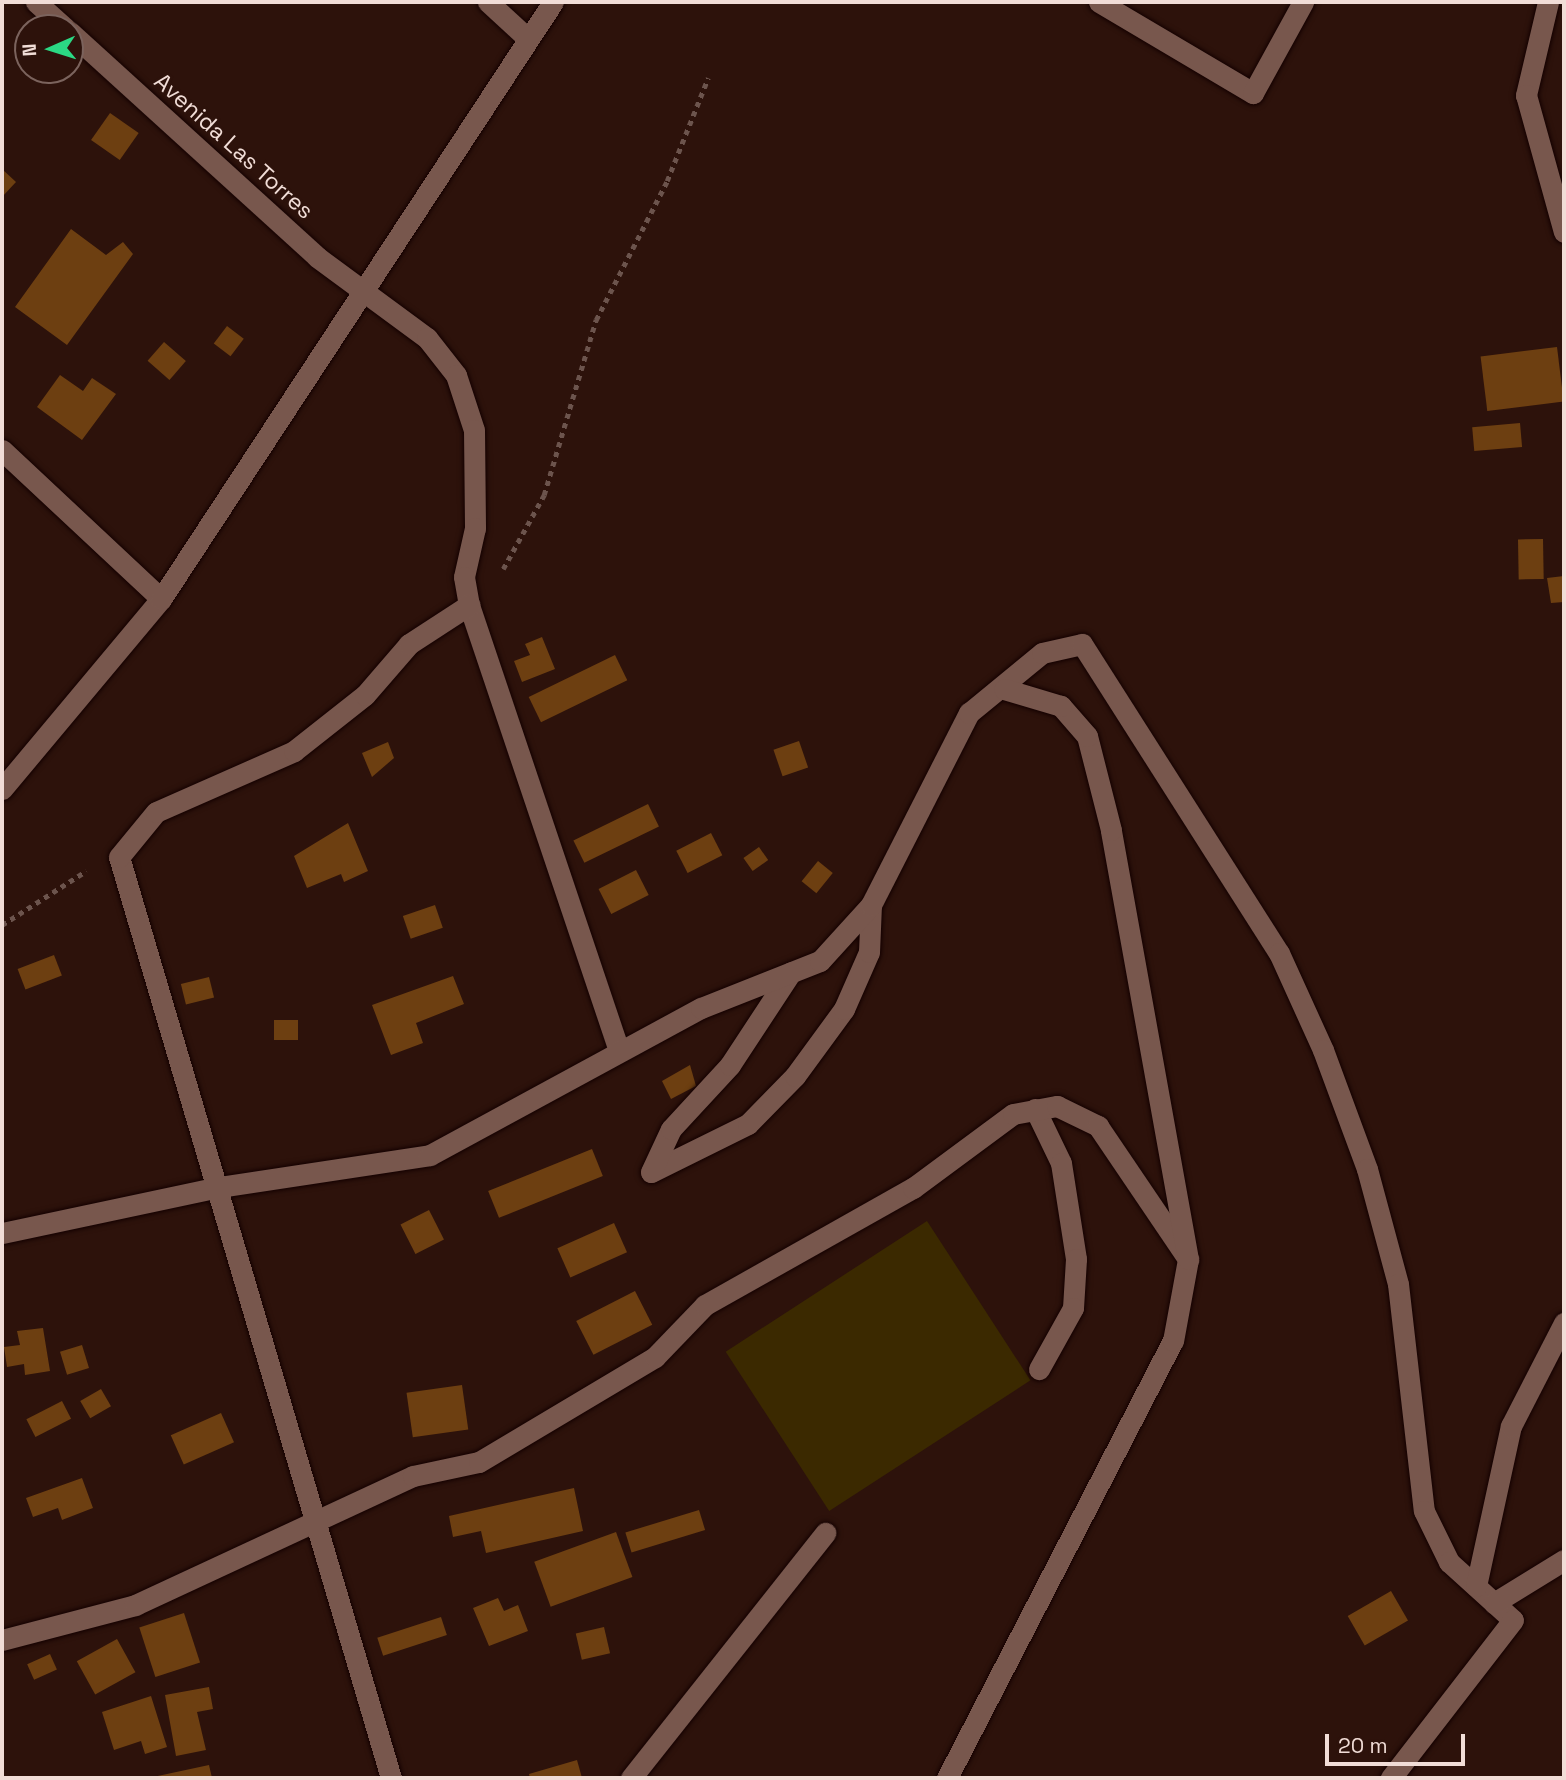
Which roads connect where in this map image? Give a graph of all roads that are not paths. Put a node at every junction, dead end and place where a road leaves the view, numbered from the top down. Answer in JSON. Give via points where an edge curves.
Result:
{"nodes":[{"id":1,"x":36,"y":2,"type":"edge"},
{"id":2,"x":488,"y":2,"type":"edge"},
{"id":3,"x":553,"y":2,"type":"edge"},
{"id":4,"x":1099,"y":2,"type":"edge"},
{"id":5,"x":1303,"y":2,"type":"edge"},
{"id":6,"x":1548,"y":2,"type":"edge"},
{"id":7,"x":49,"y":14,"type":"edge"},
{"id":8,"x":526,"y":37,"type":"junction"},
{"id":9,"x":84,"y":45,"type":"edge"},
{"id":10,"x":1564,"y":232,"type":"edge"},
{"id":11,"x":364,"y":297,"type":"junction"},
{"id":12,"x":2,"y":450,"type":"edge"},
{"id":13,"x":161,"y":599,"type":"junction"},
{"id":14,"x":470,"y":605,"type":"junction"},
{"id":15,"x":1004,"y":689,"type":"junction"},
{"id":16,"x":2,"y":789,"type":"edge"},
{"id":17,"x":871,"y":905,"type":"junction"},
{"id":18,"x":791,"y":972,"type":"junction"},
{"id":19,"x":619,"y":1049,"type":"junction"},
{"id":20,"x":1035,"y":1110,"type":"junction"},
{"id":21,"x":219,"y":1187,"type":"junction"},
{"id":22,"x":2,"y":1233,"type":"edge"},
{"id":23,"x":1188,"y":1259,"type":"junction"},
{"id":24,"x":1564,"y":1323,"type":"edge"},
{"id":25,"x":1039,"y":1369,"type":"dead end"},
{"id":26,"x":314,"y":1520,"type":"junction"},
{"id":27,"x":825,"y":1533,"type":"dead end"},
{"id":28,"x":1564,"y":1560,"type":"edge"},
{"id":29,"x":1476,"y":1586,"type":"junction"},
{"id":30,"x":1494,"y":1604,"type":"junction"},
{"id":31,"x":2,"y":1640,"type":"edge"},
{"id":32,"x":391,"y":1778,"type":"edge"},
{"id":33,"x":631,"y":1778,"type":"edge"},
{"id":34,"x":947,"y":1778,"type":"edge"},
{"id":35,"x":1391,"y":1778,"type":"edge"}],
"edges":[{"from":1,"to":7,"type":"street"},
{"from":2,"to":8,"type":"street"},
{"from":3,"to":8,"type":"street"},
{"from":4,"to":5,"type":"street","via":[[1253,93]]},
{"from":6,"to":10,"type":"street","via":[[1527,95]]},
{"from":8,"to":11,"type":"street"},
{"from":9,"to":11,"type":"street","name":"Avenida Las Torres"},
{"from":11,"to":13,"type":"street"},
{"from":11,"to":14,"type":"street","name":"Avenida Las Torres","via":[[427,338],[456,375],[474,430],[475,528],[464,577]]},
{"from":12,"to":13,"type":"street"},
{"from":13,"to":16,"type":"street"},
{"from":14,"to":19,"type":"street","name":"Avenida Las Torres"},
{"from":14,"to":21,"type":"street","via":[[409,644],[365,695],[294,751],[156,812],[119,857]]},
{"from":15,"to":17,"type":"street","via":[[969,713]]},
{"from":15,"to":23,"type":"street","via":[[1060,706],[1087,736],[1111,830]]},
{"from":15,"to":29,"type":"street","via":[[1042,653],[1082,644],[1279,953],[1367,1168],[1398,1284],[1424,1511],[1449,1562]]},
{"from":17,"to":18,"type":"street","via":[[820,961]]},
{"from":17,"to":18,"type":"street","via":[[869,952],[844,1009],[795,1076],[748,1124],[651,1171],[671,1129],[730,1065]]},
{"from":18,"to":19,"type":"street"},
{"from":19,"to":21,"type":"street","via":[[430,1155]]},
{"from":20,"to":23,"type":"street","via":[[1057,1106],[1098,1126]]},
{"from":20,"to":25,"type":"street","via":[[1061,1163],[1076,1259],[1073,1308]]},
{"from":20,"to":26,"type":"street","via":[[1013,1114],[913,1188],[705,1305],[655,1357],[480,1462],[413,1476]]},
{"from":21,"to":22,"type":"street"},
{"from":21,"to":26,"type":"street"},
{"from":23,"to":34,"type":"street","via":[[1173,1341]]},
{"from":24,"to":29,"type":"street","via":[[1511,1426]]},
{"from":26,"to":31,"type":"street","via":[[135,1605]]},
{"from":26,"to":32,"type":"street"},
{"from":27,"to":33,"type":"street"},
{"from":28,"to":30,"type":"street"},
{"from":29,"to":30,"type":"street"},
{"from":30,"to":35,"type":"street","via":[[1513,1620]]}]}
